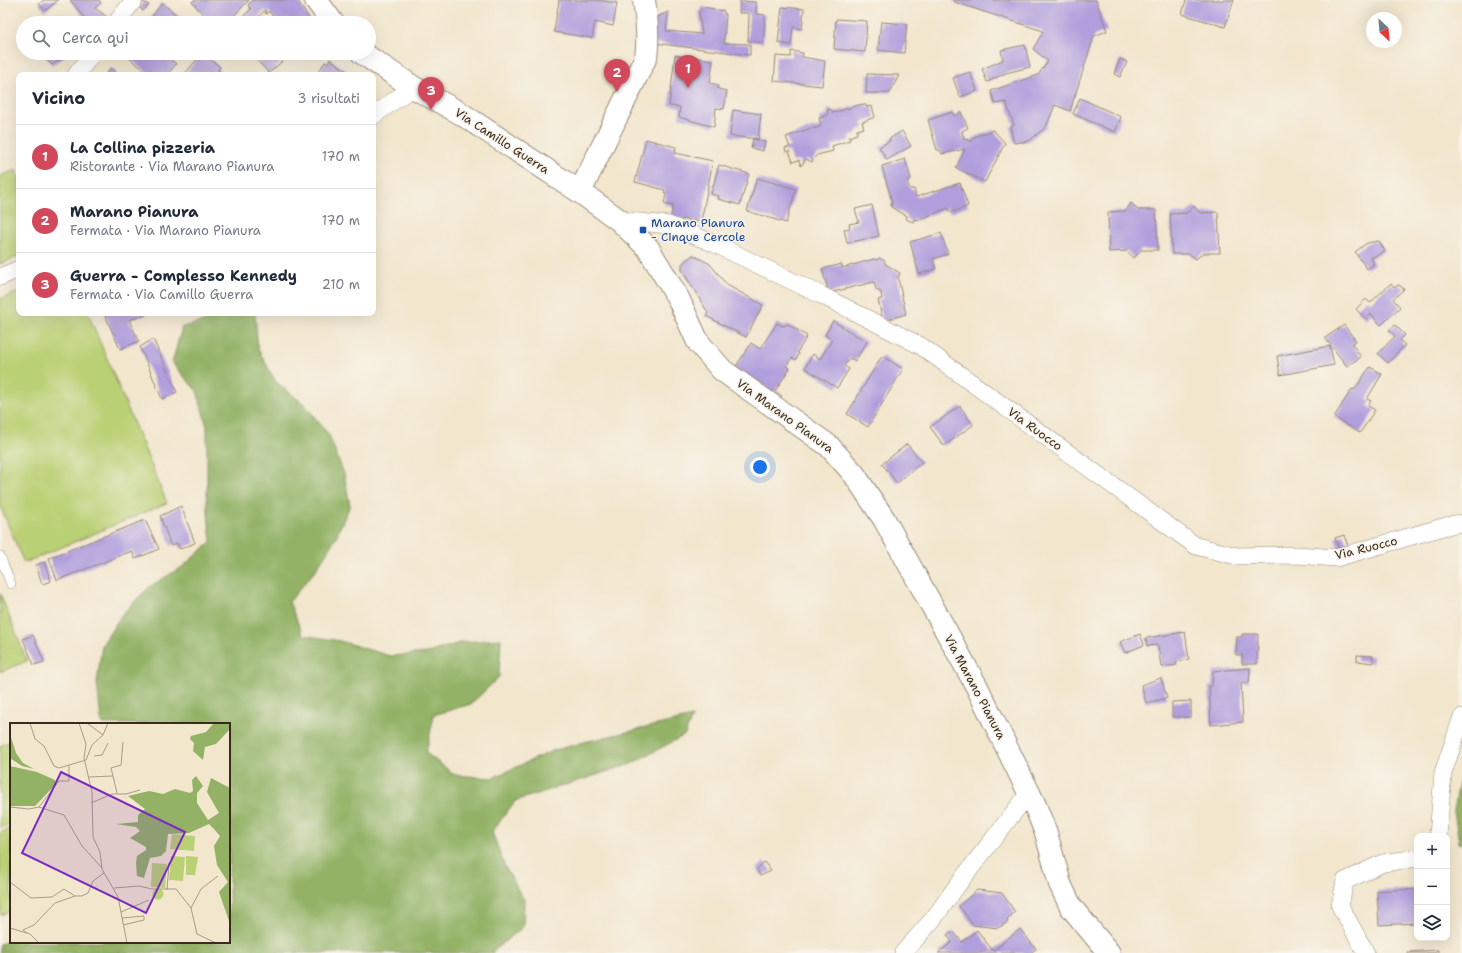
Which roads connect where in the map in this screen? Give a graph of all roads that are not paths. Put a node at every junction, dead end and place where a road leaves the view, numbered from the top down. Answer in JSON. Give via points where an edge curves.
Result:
{"nodes":[{"id":1,"x":134,"y":0,"type":"edge"},
{"id":2,"x":316,"y":0,"type":"edge"},
{"id":3,"x":644,"y":0,"type":"edge"},
{"id":4,"x":121,"y":16,"type":"edge"},
{"id":5,"x":328,"y":16,"type":"edge"},
{"id":6,"x":88,"y":60,"type":"edge"},
{"id":7,"x":372,"y":60,"type":"edge"},
{"id":8,"x":78,"y":72,"type":"edge"},
{"id":9,"x":413,"y":87,"type":"junction"},
{"id":10,"x":376,"y":114,"type":"edge"},
{"id":11,"x":580,"y":192,"type":"junction"},
{"id":12,"x":619,"y":220,"type":"junction"},
{"id":13,"x":16,"y":270,"type":"edge"},
{"id":14,"x":0,"y":277,"type":"edge"},
{"id":15,"x":1462,"y":523,"type":"edge"},
{"id":16,"x":0,"y":556,"type":"edge"},
{"id":17,"x":11,"y":584,"type":"dead end"},
{"id":18,"x":1462,"y":717,"type":"edge"},
{"id":19,"x":1029,"y":793,"type":"junction"},
{"id":20,"x":1438,"y":833,"type":"edge"},
{"id":21,"x":1414,"y":858,"type":"edge"},
{"id":22,"x":903,"y":953,"type":"edge"},
{"id":23,"x":1109,"y":953,"type":"edge"},
{"id":24,"x":1366,"y":953,"type":"edge"}],
"edges":[{"from":1,"to":4,"type":"street"},
{"from":2,"to":5,"type":"street"},
{"from":3,"to":11,"type":"street","via":[[648,40],[646,57]]},
{"from":6,"to":8,"type":"street"},
{"from":7,"to":9,"type":"street","name":"Via Camillo Guerra"},
{"from":9,"to":10,"type":"street"},
{"from":9,"to":11,"type":"street","name":"Via Camillo Guerra","via":[[460,113]]},
{"from":11,"to":12,"type":"street","name":"Via Marano Pianura"},
{"from":12,"to":15,"type":"street","name":"Via Ruocco","via":[[669,225],[715,244],[921,346],[1196,546],[1237,556],[1298,555],[1336,558]]},
{"from":12,"to":19,"type":"street","name":"Via Marano Pianura","via":[[648,248],[678,298],[698,342],[722,370],[829,446],[854,474],[884,519],[977,687]]},
{"from":13,"to":14,"type":"street"},
{"from":16,"to":17,"type":"lane"},
{"from":18,"to":20,"type":"street","via":[[1443,773]]},
{"from":19,"to":22,"type":"street","via":[[934,918]]},
{"from":19,"to":23,"type":"street","name":"Via Marano Pianura","via":[[1046,833],[1060,884],[1071,907]]},
{"from":21,"to":24,"type":"street","via":[[1382,863],[1345,880],[1340,906]]}]}
